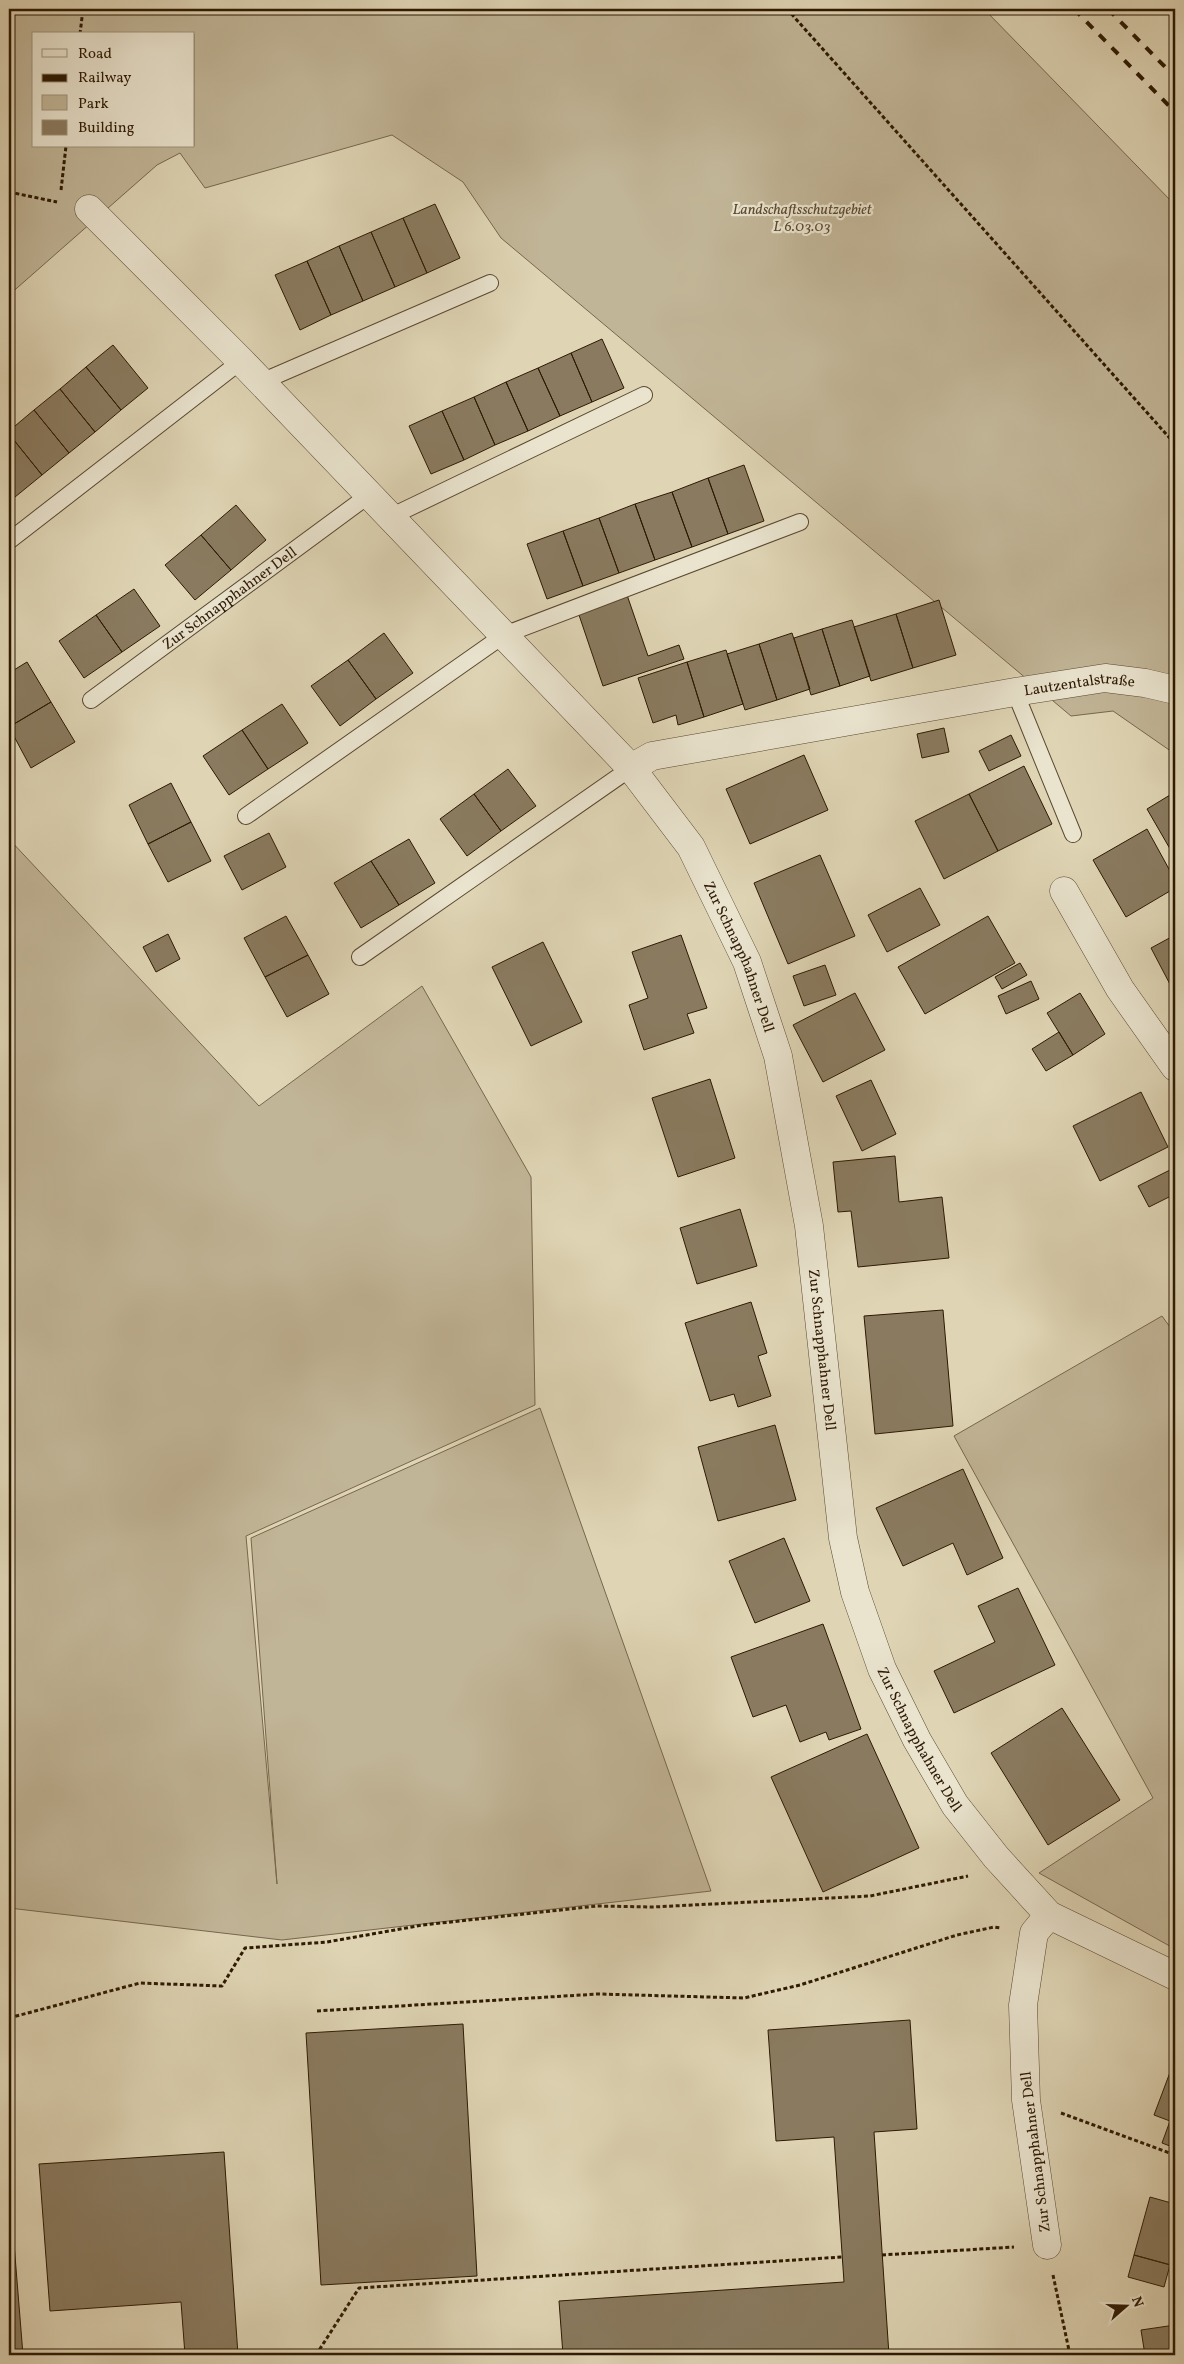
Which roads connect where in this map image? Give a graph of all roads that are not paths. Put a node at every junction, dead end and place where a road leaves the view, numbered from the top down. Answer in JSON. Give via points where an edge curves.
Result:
{"nodes":[{"id":1,"x":89,"y":209,"type":"dead end"},
{"id":2,"x":490,"y":283,"type":"dead end"},
{"id":3,"x":242,"y":361,"type":"junction"},
{"id":4,"x":261,"y":382,"type":"junction"},
{"id":5,"x":644,"y":395,"type":"dead end"},
{"id":6,"x":370,"y":495,"type":"junction"},
{"id":7,"x":390,"y":517,"type":"junction"},
{"id":8,"x":800,"y":522,"type":"dead end"},
{"id":9,"x":9,"y":541,"type":"edge"},
{"id":10,"x":504,"y":635,"type":"junction"},
{"id":11,"x":1175,"y":690,"type":"edge"},
{"id":12,"x":1015,"y":692,"type":"junction"},
{"id":13,"x":91,"y":700,"type":"dead end"},
{"id":14,"x":631,"y":768,"type":"junction"},
{"id":15,"x":246,"y":816,"type":"dead end"},
{"id":16,"x":1073,"y":834,"type":"dead end"},
{"id":17,"x":1064,"y":890,"type":"dead end"},
{"id":18,"x":360,"y":957,"type":"dead end"},
{"id":19,"x":1175,"y":1067,"type":"edge"},
{"id":20,"x":1041,"y":1924,"type":"junction"},
{"id":21,"x":1175,"y":1976,"type":"edge"},
{"id":22,"x":1047,"y":2245,"type":"road end"}],
"edges":[{"from":1,"to":3,"type":"street","name":"Zur Schnapphahner Dell"},
{"from":2,"to":4,"type":"lane"},
{"from":3,"to":4,"type":"street","name":"Zur Schnapphahner Dell"},
{"from":3,"to":9,"type":"lane"},
{"from":4,"to":6,"type":"street","name":"Zur Schnapphahner Dell"},
{"from":5,"to":7,"type":"lane"},
{"from":6,"to":7,"type":"street","name":"Zur Schnapphahner Dell"},
{"from":6,"to":13,"type":"lane","name":"Zur Schnapphahner Dell"},
{"from":7,"to":10,"type":"street","name":"Zur Schnapphahner Dell"},
{"from":8,"to":10,"type":"lane"},
{"from":10,"to":14,"type":"street","name":"Zur Schnapphahner Dell"},
{"from":10,"to":15,"type":"lane"},
{"from":11,"to":12,"type":"street","name":"Lautzentalstraße","via":[[1105,678]]},
{"from":12,"to":14,"type":"street","via":[[652,756]]},
{"from":12,"to":16,"type":"lane","name":"Lautzentalstraße"},
{"from":14,"to":18,"type":"lane"},
{"from":14,"to":20,"type":"street","name":"Zur Schnapphahner Dell","via":[[691,847],[747,962],[778,1056],[809,1226],[843,1538],[855,1592],[882,1669],[916,1740],[955,1805],[1006,1869]]},
{"from":17,"to":19,"type":"street","via":[[1120,989]]},
{"from":20,"to":21,"type":"street","name":"Zur Schnapphahner Dell"},
{"from":20,"to":22,"type":"street","name":"Zur Schnapphahner Dell","via":[[1023,2005],[1026,2100]]}]}
